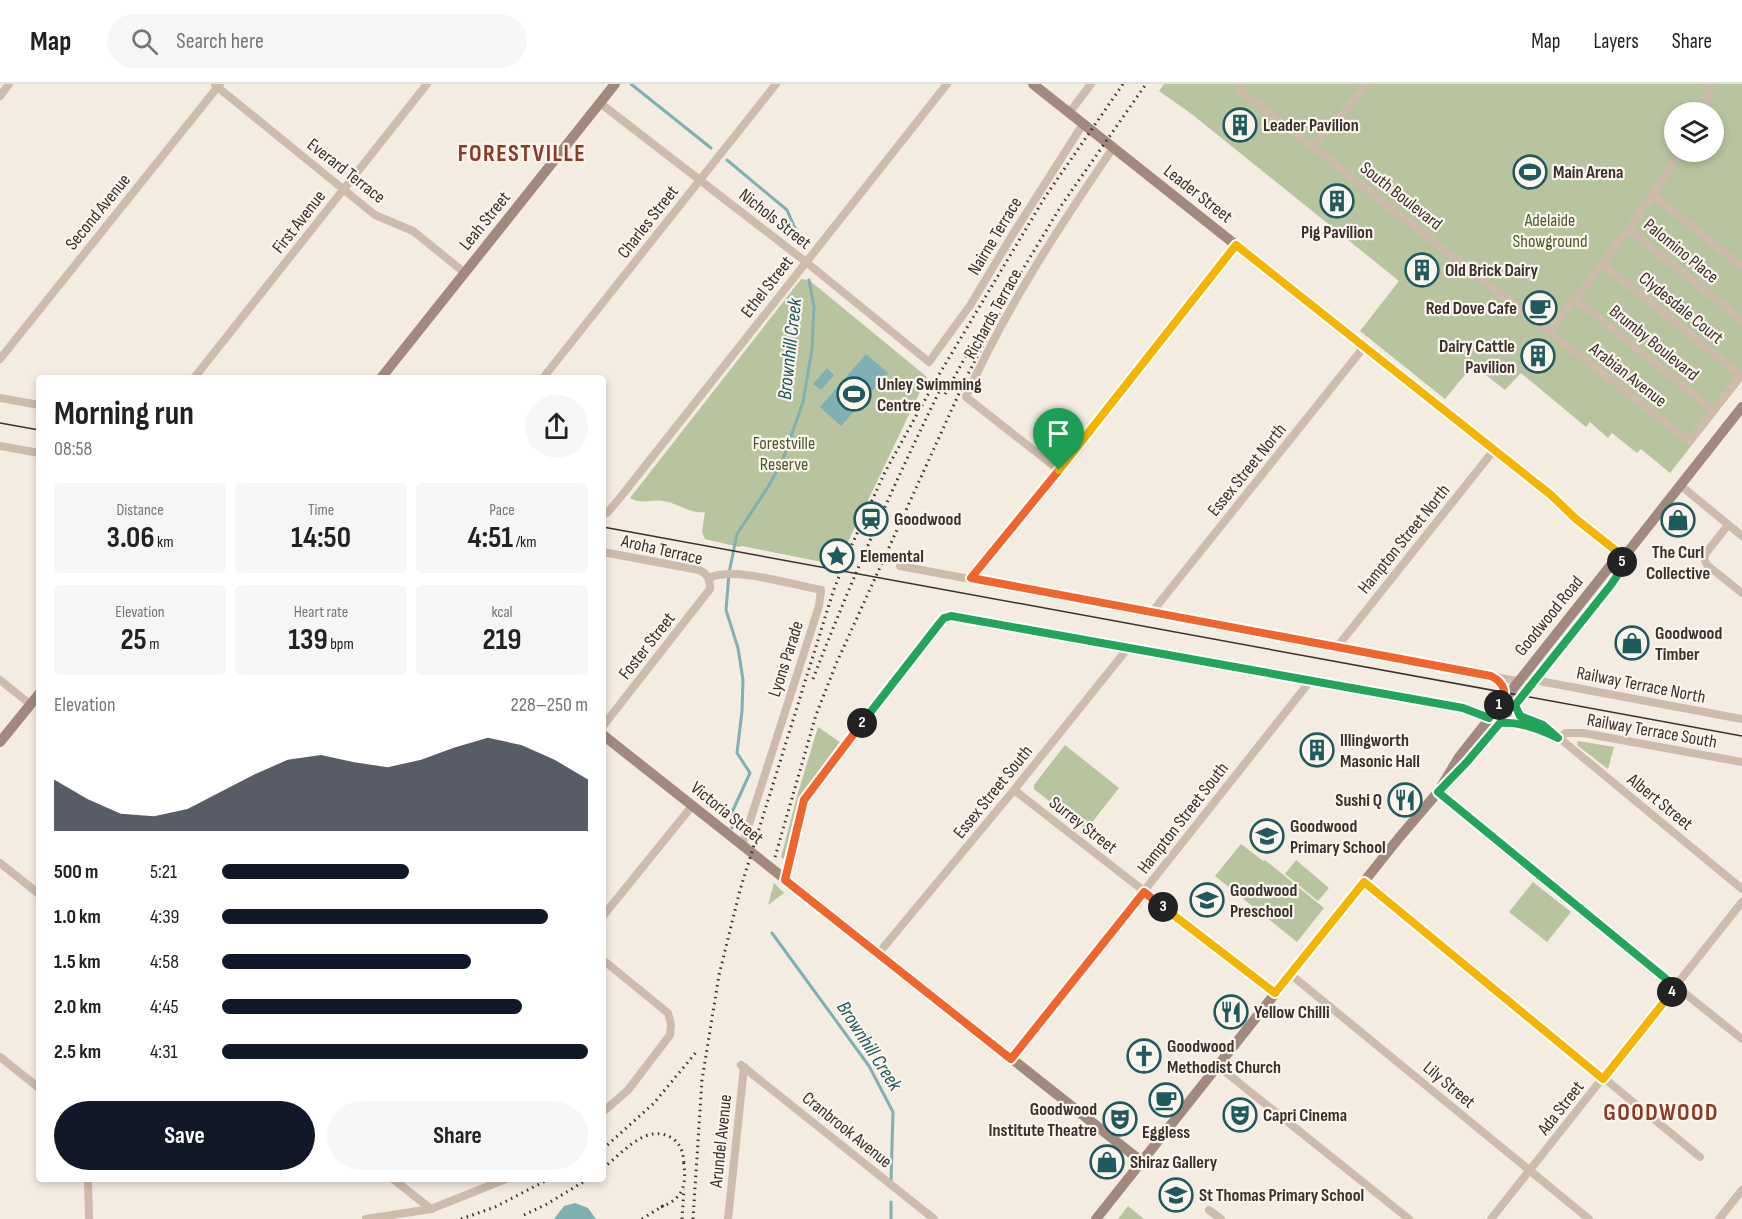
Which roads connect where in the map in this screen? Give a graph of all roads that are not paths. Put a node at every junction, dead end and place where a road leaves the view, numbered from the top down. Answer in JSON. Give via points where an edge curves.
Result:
{"nodes":[{"id":1,"x":9,"y":84,"type":"edge"},
{"id":2,"x":428,"y":84,"type":"edge"},
{"id":3,"x":615,"y":84,"type":"edge"},
{"id":4,"x":776,"y":84,"type":"edge"},
{"id":5,"x":947,"y":84,"type":"edge"},
{"id":6,"x":1033,"y":84,"type":"edge"},
{"id":7,"x":1091,"y":84,"type":"edge"},
{"id":8,"x":1237,"y":84,"type":"edge"},
{"id":9,"x":1368,"y":84,"type":"edge"},
{"id":10,"x":1710,"y":84,"type":"edge"},
{"id":11,"x":217,"y":85,"type":"edge"},
{"id":12,"x":0,"y":96,"type":"edge"},
{"id":13,"x":1707,"y":102,"type":"edge"},
{"id":14,"x":600,"y":103,"type":"junction"},
{"id":15,"x":1069,"y":113,"type":"junction"},
{"id":16,"x":1083,"y":124,"type":"junction"},
{"id":17,"x":1313,"y":146,"type":"junction"},
{"id":18,"x":1113,"y":148,"type":"junction"},
{"id":19,"x":1674,"y":162,"type":"edge"},
{"id":20,"x":700,"y":180,"type":"junction"},
{"id":21,"x":344,"y":190,"type":"junction"},
{"id":22,"x":1653,"y":195,"type":"junction"},
{"id":23,"x":1628,"y":229,"type":"junction"},
{"id":24,"x":1236,"y":245,"type":"junction"},
{"id":25,"x":806,"y":262,"type":"junction"},
{"id":26,"x":1602,"y":264,"type":"junction"},
{"id":27,"x":1742,"y":267,"type":"edge"},
{"id":28,"x":465,"y":273,"type":"junction"},
{"id":29,"x":1575,"y":299,"type":"junction"},
{"id":30,"x":1742,"y":320,"type":"edge"},
{"id":31,"x":1548,"y":332,"type":"junction"},
{"id":32,"x":1364,"y":347,"type":"junction"},
{"id":33,"x":0,"y":359,"type":"edge"},
{"id":34,"x":929,"y":362,"type":"joint"},
{"id":35,"x":1741,"y":374,"type":"edge"},
{"id":36,"x":196,"y":375,"type":"edge"},
{"id":37,"x":383,"y":375,"type":"edge"},
{"id":38,"x":545,"y":375,"type":"edge"},
{"id":39,"x":0,"y":398,"type":"edge"},
{"id":40,"x":36,"y":404,"type":"edge"},
{"id":41,"x":1742,"y":407,"type":"edge"},
{"id":42,"x":1713,"y":410,"type":"junction"},
{"id":43,"x":0,"y":446,"type":"edge"},
{"id":44,"x":1494,"y":450,"type":"junction"},
{"id":45,"x":36,"y":452,"type":"edge"},
{"id":46,"x":1059,"y":470,"type":"junction"},
{"id":47,"x":1680,"y":485,"type":"junction"},
{"id":48,"x":606,"y":512,"type":"edge"},
{"id":49,"x":1728,"y":525,"type":"junction"},
{"id":50,"x":1742,"y":536,"type":"edge"},
{"id":51,"x":606,"y":553,"type":"edge"},
{"id":52,"x":1624,"y":557,"type":"junction"},
{"id":53,"x":900,"y":566,"type":"dead end"},
{"id":54,"x":971,"y":578,"type":"junction"},
{"id":55,"x":709,"y":581,"type":"junction"},
{"id":56,"x":1742,"y":593,"type":"edge"},
{"id":57,"x":1152,"y":612,"type":"junction"},
{"id":58,"x":1337,"y":647,"type":"junction"},
{"id":59,"x":1128,"y":648,"type":"junction"},
{"id":60,"x":1491,"y":676,"type":"junction"},
{"id":61,"x":0,"y":680,"type":"edge"},
{"id":62,"x":1311,"y":680,"type":"junction"},
{"id":63,"x":1534,"y":680,"type":"junction"},
{"id":64,"x":1517,"y":681,"type":"junction"},
{"id":65,"x":36,"y":700,"type":"edge"},
{"id":66,"x":1503,"y":700,"type":"junction"},
{"id":67,"x":1515,"y":705,"type":"junction"},
{"id":68,"x":1489,"y":718,"type":"junction"},
{"id":69,"x":1742,"y":719,"type":"edge"},
{"id":70,"x":606,"y":722,"type":"edge"},
{"id":71,"x":1500,"y":723,"type":"junction"},
{"id":72,"x":606,"y":737,"type":"edge"},
{"id":73,"x":1558,"y":738,"type":"junction"},
{"id":74,"x":0,"y":742,"type":"edge"},
{"id":75,"x":1742,"y":762,"type":"edge"},
{"id":76,"x":1014,"y":790,"type":"junction"},
{"id":77,"x":1439,"y":790,"type":"junction"},
{"id":78,"x":692,"y":806,"type":"junction"},
{"id":79,"x":742,"y":846,"type":"junction"},
{"id":80,"x":0,"y":863,"type":"edge"},
{"id":81,"x":785,"y":880,"type":"junction"},
{"id":82,"x":1364,"y":882,"type":"junction"},
{"id":83,"x":1742,"y":889,"type":"edge"},
{"id":84,"x":36,"y":892,"type":"edge"},
{"id":85,"x":1144,"y":892,"type":"junction"},
{"id":86,"x":1742,"y":902,"type":"edge"},
{"id":87,"x":606,"y":912,"type":"edge"},
{"id":88,"x":878,"y":954,"type":"junction"},
{"id":89,"x":606,"y":962,"type":"edge"},
{"id":90,"x":1290,"y":974,"type":"junction"},
{"id":91,"x":1676,"y":987,"type":"junction"},
{"id":92,"x":1275,"y":993,"type":"junction"},
{"id":93,"x":1742,"y":1039,"type":"edge"},
{"id":94,"x":0,"y":1057,"type":"edge"},
{"id":95,"x":1011,"y":1059,"type":"junction"},
{"id":96,"x":742,"y":1066,"type":"joint"},
{"id":97,"x":1218,"y":1066,"type":"junction"},
{"id":98,"x":1603,"y":1079,"type":"junction"},
{"id":99,"x":36,"y":1086,"type":"edge"},
{"id":100,"x":606,"y":1109,"type":"edge"},
{"id":101,"x":1700,"y":1156,"type":"dead end"},
{"id":102,"x":1141,"y":1161,"type":"junction"},
{"id":103,"x":1529,"y":1172,"type":"junction"},
{"id":104,"x":88,"y":1182,"type":"edge"},
{"id":105,"x":397,"y":1182,"type":"edge"},
{"id":106,"x":498,"y":1182,"type":"edge"},
{"id":107,"x":1742,"y":1190,"type":"edge"},
{"id":108,"x":430,"y":1209,"type":"junction"},
{"id":109,"x":1209,"y":1210,"type":"dead end"},
{"id":110,"x":88,"y":1219,"type":"edge"},
{"id":111,"x":366,"y":1219,"type":"edge"},
{"id":112,"x":728,"y":1219,"type":"edge"},
{"id":113,"x":934,"y":1219,"type":"edge"},
{"id":114,"x":1096,"y":1219,"type":"edge"},
{"id":115,"x":1221,"y":1219,"type":"edge"},
{"id":116,"x":1409,"y":1219,"type":"edge"},
{"id":117,"x":1491,"y":1219,"type":"edge"},
{"id":118,"x":1588,"y":1219,"type":"edge"},
{"id":119,"x":1719,"y":1219,"type":"edge"}],
"edges":[{"from":1,"to":12,"type":"street"},
{"from":2,"to":21,"type":"street","name":"First Avenue"},
{"from":3,"to":14,"type":"main road","name":"Leah Street"},
{"from":4,"to":20,"type":"street","name":"Charles Street"},
{"from":5,"to":25,"type":"street","name":"Ethel Street"},
{"from":6,"to":15,"type":"main road","name":"Leader Street"},
{"from":7,"to":15,"type":"street"},
{"from":8,"to":17,"type":"street","name":"South Boulevard"},
{"from":9,"to":17,"type":"street"},
{"from":10,"to":13,"type":"street"},
{"from":11,"to":21,"type":"street","name":"Everard Terrace"},
{"from":11,"to":33,"type":"street","name":"Second Avenue"},
{"from":14,"to":20,"type":"street","name":"Nichols Street"},
{"from":14,"to":28,"type":"main road","name":"Leah Street"},
{"from":15,"to":16,"type":"main road","name":"Leader Street"},
{"from":16,"to":18,"type":"main road","name":"Leader Street"},
{"from":16,"to":34,"type":"street","name":"Nairne Terrace","via":[[971,304]]},
{"from":17,"to":31,"type":"street","name":"South Boulevard"},
{"from":18,"to":24,"type":"main road","name":"Leader Street"},
{"from":18,"to":46,"type":"street","name":"Richards Terrace","via":[[1017,297],[966,397]]},
{"from":19,"to":22,"type":"street"},
{"from":20,"to":25,"type":"street","name":"Nichols Street"},
{"from":20,"to":38,"type":"street","name":"Charles Street"},
{"from":21,"to":28,"type":"street","name":"Everard Terrace","via":[[375,215],[413,231]]},
{"from":21,"to":36,"type":"street","name":"First Avenue"},
{"from":22,"to":23,"type":"street"},
{"from":22,"to":27,"type":"street"},
{"from":23,"to":26,"type":"street"},
{"from":23,"to":30,"type":"street","name":"Palomino Place"},
{"from":24,"to":32,"type":"main road","name":"Leader Street"},
{"from":24,"to":46,"type":"street"},
{"from":25,"to":34,"type":"street","name":"Nichols Street"},
{"from":25,"to":48,"type":"street","name":"Ethel Street"},
{"from":26,"to":29,"type":"street"},
{"from":26,"to":35,"type":"street","name":"Clydesdale Court"},
{"from":28,"to":37,"type":"main road","name":"Leah Street"},
{"from":29,"to":31,"type":"street"},
{"from":29,"to":42,"type":"street","name":"Brumby Boulevard"},
{"from":31,"to":42,"type":"street","name":"Arabian Avenue","via":[[1689,441]]},
{"from":32,"to":44,"type":"main road","name":"Leader Street"},
{"from":32,"to":57,"type":"street","name":"Essex Street North"},
{"from":35,"to":42,"type":"street"},
{"from":39,"to":40,"type":"street"},
{"from":41,"to":47,"type":"main road","name":"Goodwood Road"},
{"from":43,"to":45,"type":"street"},
{"from":44,"to":52,"type":"main road","name":"Leader Street"},
{"from":44,"to":58,"type":"street","name":"Hampton Street North"},
{"from":46,"to":54,"type":"street"},
{"from":47,"to":49,"type":"street"},
{"from":47,"to":52,"type":"main road","name":"Goodwood Road"},
{"from":49,"to":50,"type":"street"},
{"from":49,"to":56,"type":"street","via":[[1704,558],[1707,565]]},
{"from":51,"to":55,"type":"street","name":"Aroha Terrace","via":[[699,570]]},
{"from":52,"to":63,"type":"main road","name":"Goodwood Road","via":[[1610,586]]},
{"from":52,"to":64,"type":"main road","name":"Goodwood Road","via":[[1610,566]]},
{"from":53,"to":54,"type":"street"},
{"from":54,"to":57,"type":"street"},
{"from":55,"to":70,"type":"street","name":"Foster Street","via":[[707,595]]},
{"from":55,"to":79,"type":"street","name":"Lyons Parade","via":[[717,574],[738,574],[821,590]]},
{"from":57,"to":58,"type":"street"},
{"from":58,"to":60,"type":"street"},
{"from":59,"to":62,"type":"street"},
{"from":59,"to":76,"type":"street","name":"Essex Street South"},
{"from":59,"to":81,"type":"street","via":[[945,617],[804,800]]},
{"from":60,"to":64,"type":"street"},
{"from":60,"to":66,"type":"street","via":[[1503,685]]},
{"from":61,"to":65,"type":"street"},
{"from":62,"to":68,"type":"street","via":[[1463,708]]},
{"from":62,"to":85,"type":"street","name":"Hampton Street South"},
{"from":63,"to":67,"type":"main road","name":"Goodwood Road"},
{"from":63,"to":69,"type":"street","name":"Railway Terrace North"},
{"from":64,"to":66,"type":"main road","name":"Goodwood Road"},
{"from":65,"to":74,"type":"main road"},
{"from":66,"to":68,"type":"main road","name":"Goodwood Road"},
{"from":67,"to":71,"type":"main road","name":"Goodwood Road"},
{"from":67,"to":73,"type":"street","name":"Albert Street","via":[[1520,716],[1543,725]]},
{"from":68,"to":77,"type":"main road","name":"Goodwood Road"},
{"from":71,"to":73,"type":"street","name":"Albert Street","via":[[1536,728]]},
{"from":71,"to":77,"type":"main road","name":"Goodwood Road"},
{"from":72,"to":78,"type":"main road","name":"Victoria Street"},
{"from":73,"to":75,"type":"street","name":"Railway Terrace South","via":[[1566,733],[1583,733]]},
{"from":73,"to":83,"type":"street","name":"Albert Street"},
{"from":76,"to":85,"type":"street","name":"Surrey Street"},
{"from":76,"to":88,"type":"street","name":"Essex Street South"},
{"from":77,"to":82,"type":"main road","name":"Goodwood Road"},
{"from":77,"to":91,"type":"street"},
{"from":78,"to":79,"type":"main road","name":"Victoria Street"},
{"from":78,"to":87,"type":"street"},
{"from":79,"to":81,"type":"main road","name":"Victoria Street"},
{"from":80,"to":84,"type":"street"},
{"from":81,"to":88,"type":"main road","name":"Victoria Street"},
{"from":82,"to":90,"type":"main road","name":"Goodwood Road"},
{"from":82,"to":98,"type":"street"},
{"from":85,"to":92,"type":"street","name":"Surrey Street"},
{"from":85,"to":95,"type":"street","name":"Hampton Street South"},
{"from":86,"to":91,"type":"street","name":"Ada Street"},
{"from":88,"to":95,"type":"main road","name":"Victoria Street"},
{"from":89,"to":100,"type":"street","via":[[668,1013],[671,1024],[670,1035],[634,1082]]},
{"from":90,"to":92,"type":"main road","name":"Goodwood Road"},
{"from":90,"to":103,"type":"street","name":"Lily Street"},
{"from":91,"to":93,"type":"street"},
{"from":91,"to":98,"type":"street","name":"Ada Street"},
{"from":92,"to":97,"type":"main road","name":"Goodwood Road"},
{"from":94,"to":99,"type":"street"},
{"from":95,"to":102,"type":"main road","name":"Victoria Street"},
{"from":96,"to":112,"type":"street","name":"Arundel Avenue"},
{"from":96,"to":113,"type":"street","name":"Cranbrook Avenue"},
{"from":97,"to":102,"type":"main road","name":"Goodwood Road"},
{"from":97,"to":116,"type":"street"},
{"from":98,"to":101,"type":"street"},
{"from":98,"to":103,"type":"street","name":"Ada Street"},
{"from":102,"to":114,"type":"main road","name":"Goodwood Road"},
{"from":103,"to":117,"type":"street","name":"Ada Street"},
{"from":103,"to":118,"type":"street","name":"Lily Street"},
{"from":104,"to":110,"type":"street"},
{"from":105,"to":108,"type":"street"},
{"from":106,"to":108,"type":"street"},
{"from":107,"to":119,"type":"street"},
{"from":108,"to":111,"type":"street"},
{"from":109,"to":115,"type":"street"}]}
